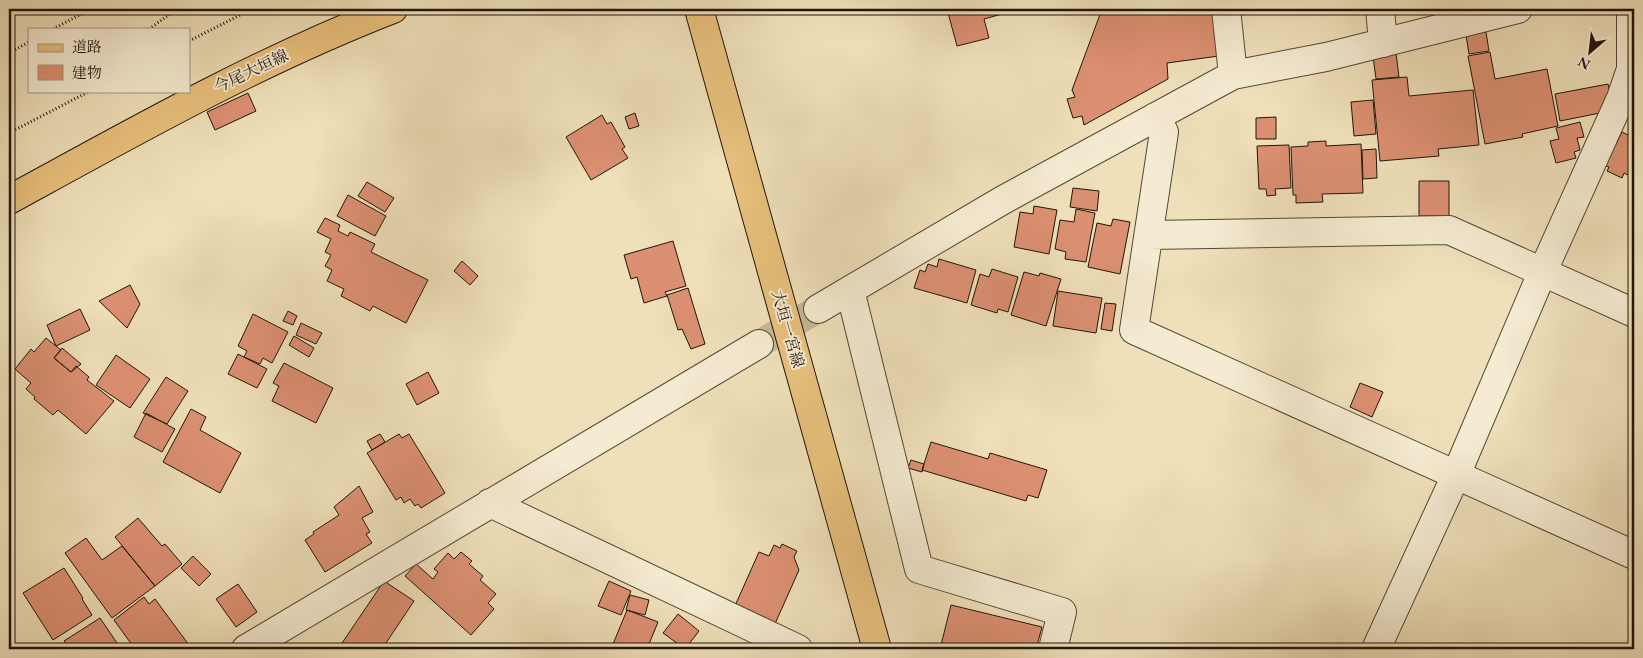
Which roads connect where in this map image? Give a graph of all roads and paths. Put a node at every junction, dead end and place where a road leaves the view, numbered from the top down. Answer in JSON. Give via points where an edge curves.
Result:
{"nodes":[{"id":1,"x":91,"y":9,"type":"edge"},
{"id":2,"x":177,"y":9,"type":"edge"},
{"id":3,"x":252,"y":9,"type":"edge"},
{"id":4,"x":393,"y":9,"type":"edge"},
{"id":5,"x":699,"y":9,"type":"edge"},
{"id":6,"x":1226,"y":9,"type":"edge"},
{"id":7,"x":1380,"y":9,"type":"edge"},
{"id":8,"x":1518,"y":9,"type":"edge"},
{"id":9,"x":1631,"y":9,"type":"edge"},
{"id":10,"x":56,"y":28,"type":"edge"},
{"id":11,"x":150,"y":28,"type":"edge"},
{"id":12,"x":190,"y":40,"type":"edge"},
{"id":13,"x":28,"y":43,"type":"edge"},
{"id":14,"x":1382,"y":43,"type":"junction"},
{"id":15,"x":9,"y":53,"type":"edge"},
{"id":16,"x":1233,"y":75,"type":"junction"},
{"id":17,"x":88,"y":92,"type":"edge"},
{"id":18,"x":1626,"y":106,"type":"edge"},
{"id":19,"x":1155,"y":117,"type":"junction"},
{"id":20,"x":9,"y":133,"type":"edge"},
{"id":21,"x":9,"y":200,"type":"edge"},
{"id":22,"x":1149,"y":235,"type":"junction"},
{"id":23,"x":1542,"y":273,"type":"junction"},
{"id":24,"x":850,"y":290,"type":"junction"},
{"id":25,"x":818,"y":309,"type":"tunnel mouth"},
{"id":26,"x":1634,"y":313,"type":"edge"},
{"id":27,"x":760,"y":344,"type":"tunnel mouth"},
{"id":28,"x":1456,"y":475,"type":"junction"},
{"id":29,"x":490,"y":503,"type":"junction"},
{"id":30,"x":1634,"y":555,"type":"edge"},
{"id":31,"x":246,"y":649,"type":"edge"},
{"id":32,"x":798,"y":649,"type":"edge"},
{"id":33,"x":877,"y":649,"type":"edge"},
{"id":34,"x":1053,"y":649,"type":"edge"},
{"id":35,"x":1376,"y":649,"type":"edge"}],
"edges":[{"from":1,"to":10,"type":"path"},
{"from":2,"to":11,"type":"path"},
{"from":3,"to":12,"type":"path"},
{"from":4,"to":21,"type":"main road","name":"今尾大垣線","via":[[338,30],[213,89]]},
{"from":5,"to":33,"type":"main road","name":"大垣一宮線"},
{"from":6,"to":16,"type":"street"},
{"from":7,"to":14,"type":"street"},
{"from":8,"to":14,"type":"street"},
{"from":9,"to":18,"type":"street","via":[[1631,68]]},
{"from":13,"to":15,"type":"path"},
{"from":14,"to":16,"type":"street"},
{"from":16,"to":19,"type":"street"},
{"from":17,"to":20,"type":"path"},
{"from":18,"to":23,"type":"street"},
{"from":19,"to":22,"type":"street","via":[[1164,132]]},
{"from":19,"to":24,"type":"street"},
{"from":22,"to":23,"type":"street","via":[[1448,230]]},
{"from":22,"to":28,"type":"street","via":[[1134,330]]},
{"from":23,"to":26,"type":"street"},
{"from":23,"to":28,"type":"street"},
{"from":24,"to":25,"type":"street"},
{"from":24,"to":34,"type":"street","via":[[919,569],[1062,612]]},
{"from":27,"to":29,"type":"street"},
{"from":28,"to":30,"type":"street"},
{"from":28,"to":35,"type":"street"},
{"from":29,"to":31,"type":"street"},
{"from":29,"to":32,"type":"street"}]}
